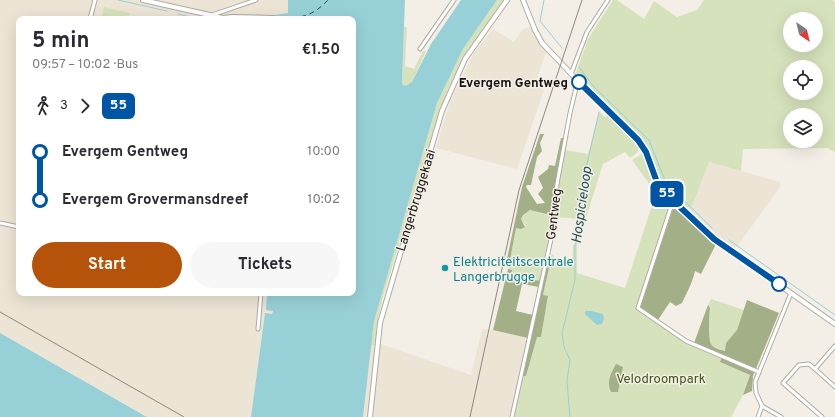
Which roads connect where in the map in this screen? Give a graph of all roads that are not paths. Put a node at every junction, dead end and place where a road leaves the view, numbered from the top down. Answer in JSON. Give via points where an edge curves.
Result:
{"nodes":[{"id":1,"x":95,"y":0,"type":"edge"},
{"id":2,"x":143,"y":0,"type":"edge"},
{"id":3,"x":256,"y":0,"type":"edge"},
{"id":4,"x":454,"y":0,"type":"edge"},
{"id":5,"x":507,"y":0,"type":"edge"},
{"id":6,"x":523,"y":0,"type":"edge"},
{"id":7,"x":608,"y":0,"type":"edge"},
{"id":8,"x":91,"y":16,"type":"edge"},
{"id":9,"x":208,"y":16,"type":"joint"},
{"id":10,"x":420,"y":49,"type":"dead end"},
{"id":11,"x":571,"y":74,"type":"junction"},
{"id":12,"x":580,"y":83,"type":"junction"},
{"id":13,"x":673,"y":201,"type":"junction"},
{"id":14,"x":0,"y":223,"type":"edge"},
{"id":15,"x":16,"y":226,"type":"edge"},
{"id":16,"x":791,"y":293,"type":"junction"},
{"id":17,"x":261,"y":296,"type":"edge"},
{"id":18,"x":835,"y":324,"type":"edge"},
{"id":19,"x":258,"y":329,"type":"dead end"},
{"id":20,"x":835,"y":346,"type":"edge"},
{"id":21,"x":815,"y":369,"type":"junction"},
{"id":22,"x":759,"y":372,"type":"junction"},
{"id":23,"x":835,"y":387,"type":"edge"},
{"id":24,"x":762,"y":406,"type":"junction"},
{"id":25,"x":370,"y":417,"type":"edge"},
{"id":26,"x":512,"y":417,"type":"edge"},
{"id":27,"x":758,"y":417,"type":"edge"},
{"id":28,"x":781,"y":417,"type":"edge"},
{"id":29,"x":822,"y":417,"type":"edge"}],
"edges":[{"from":1,"to":8,"type":"street"},
{"from":2,"to":9,"type":"main road"},
{"from":3,"to":9,"type":"street"},
{"from":4,"to":10,"type":"street"},
{"from":5,"to":25,"type":"main road","name":"Langerbruggekaai","via":[[465,59],[442,111],[380,323]]},
{"from":6,"to":11,"type":"main road","via":[[537,35]]},
{"from":7,"to":11,"type":"street","via":[[587,32]]},
{"from":11,"to":12,"type":"main road"},
{"from":12,"to":13,"type":"main road","via":[[638,140],[646,152],[655,180]]},
{"from":12,"to":26,"type":"street","name":"Gentweg","via":[[576,88],[570,113],[557,184],[551,239]]},
{"from":13,"to":16,"type":"main road","via":[[709,235]]},
{"from":13,"to":22,"type":"street","via":[[638,308],[685,340]]},
{"from":14,"to":15,"type":"street"},
{"from":16,"to":18,"type":"main road"},
{"from":16,"to":22,"type":"street"},
{"from":17,"to":19,"type":"street"},
{"from":20,"to":21,"type":"street"},
{"from":21,"to":23,"type":"street"},
{"from":21,"to":29,"type":"street","via":[[803,363],[791,373],[783,385]]},
{"from":22,"to":24,"type":"street","via":[[755,389]]},
{"from":24,"to":27,"type":"street"},
{"from":24,"to":28,"type":"street"}]}
